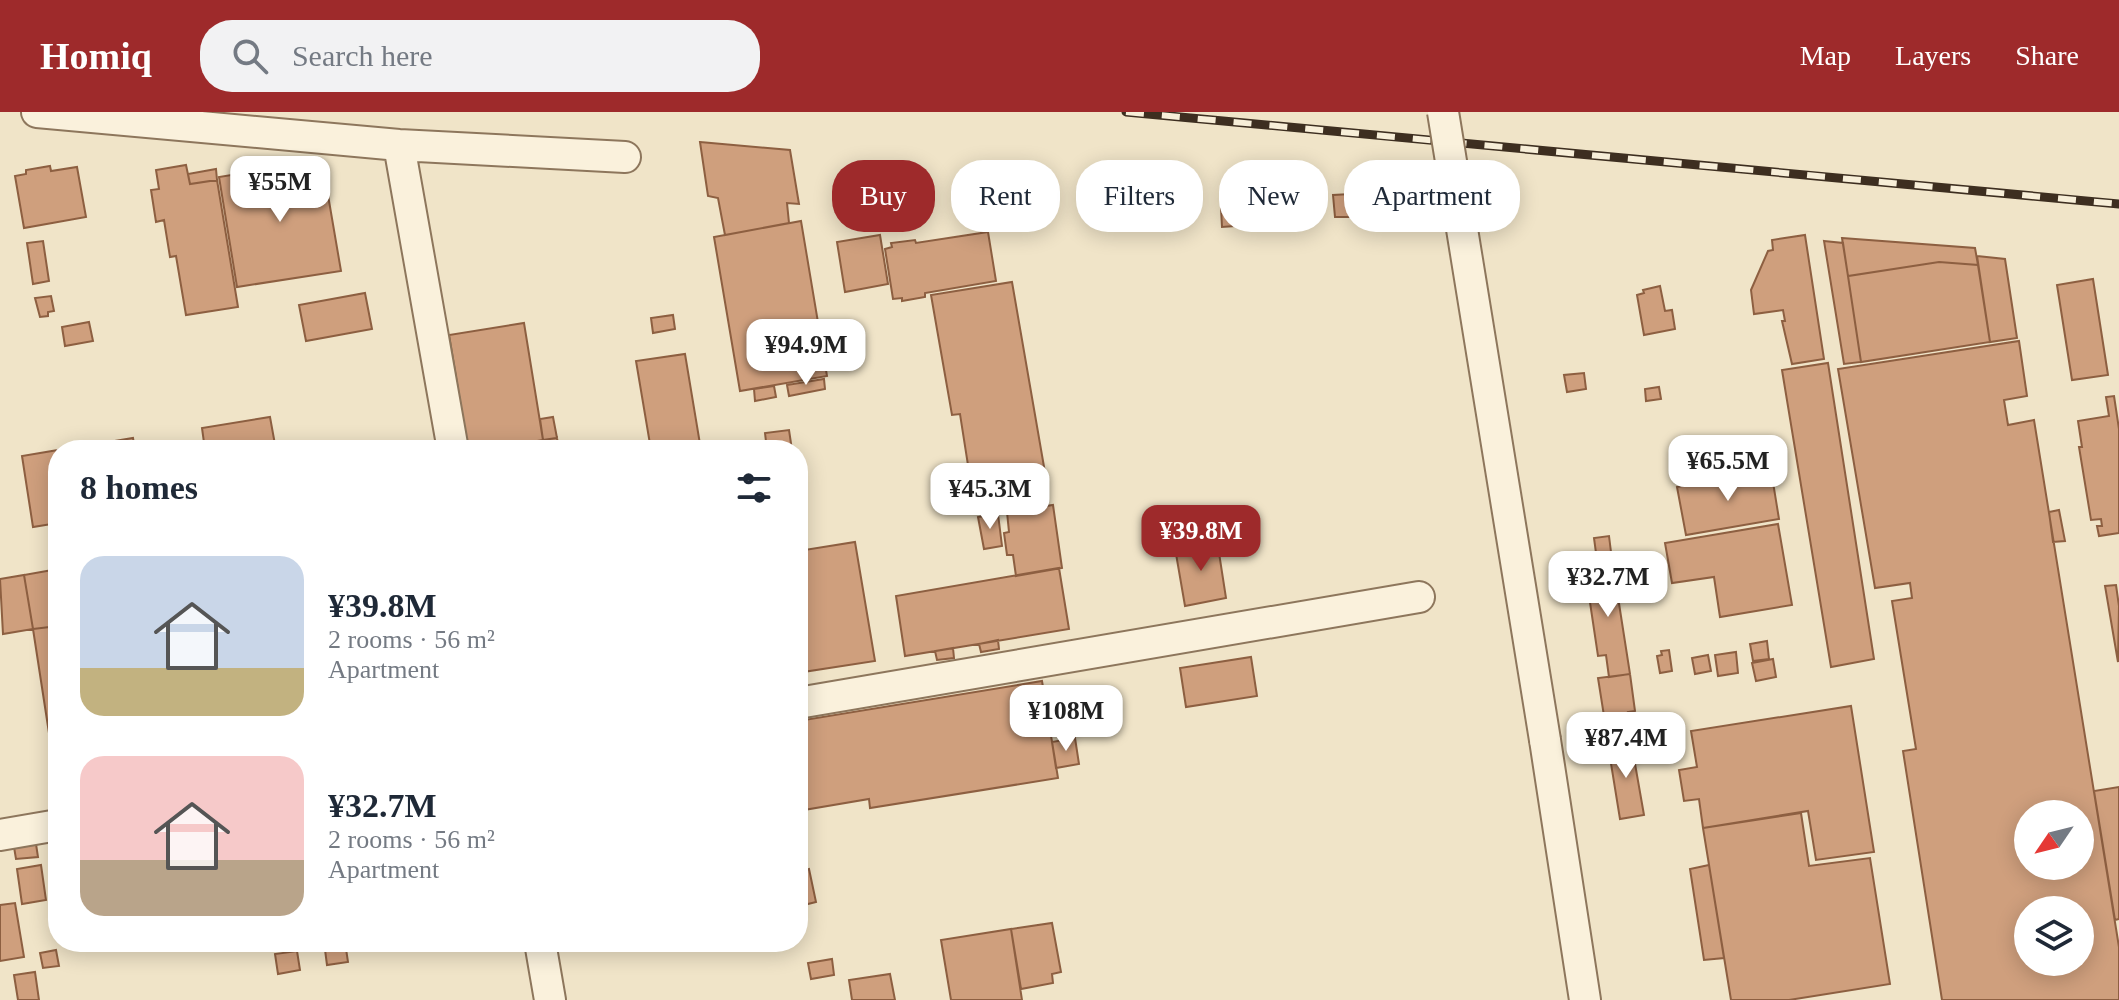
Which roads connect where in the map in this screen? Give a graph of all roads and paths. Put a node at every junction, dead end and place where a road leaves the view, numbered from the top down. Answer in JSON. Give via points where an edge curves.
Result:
{"nodes":[{"id":1,"x":37,"y":112,"type":"edge"},
{"id":2,"x":1443,"y":112,"type":"edge"},
{"id":3,"x":399,"y":145,"type":"junction"},
{"id":4,"x":625,"y":157,"type":"dead end"},
{"id":5,"x":451,"y":440,"type":"edge"},
{"id":6,"x":1419,"y":597,"type":"dead end"},
{"id":7,"x":808,"y":701,"type":"edge"},
{"id":8,"x":48,"y":827,"type":"edge"},
{"id":9,"x":0,"y":835,"type":"edge"},
{"id":10,"x":542,"y":952,"type":"edge"},
{"id":11,"x":550,"y":1000,"type":"edge"},
{"id":12,"x":1585,"y":1000,"type":"edge"}],
"edges":[{"from":1,"to":3,"type":"street"},
{"from":2,"to":12,"type":"street","bridge":true},
{"from":3,"to":4,"type":"street"},
{"from":3,"to":5,"type":"street"},
{"from":6,"to":7,"type":"street"},
{"from":8,"to":9,"type":"street"},
{"from":10,"to":11,"type":"street"}]}
